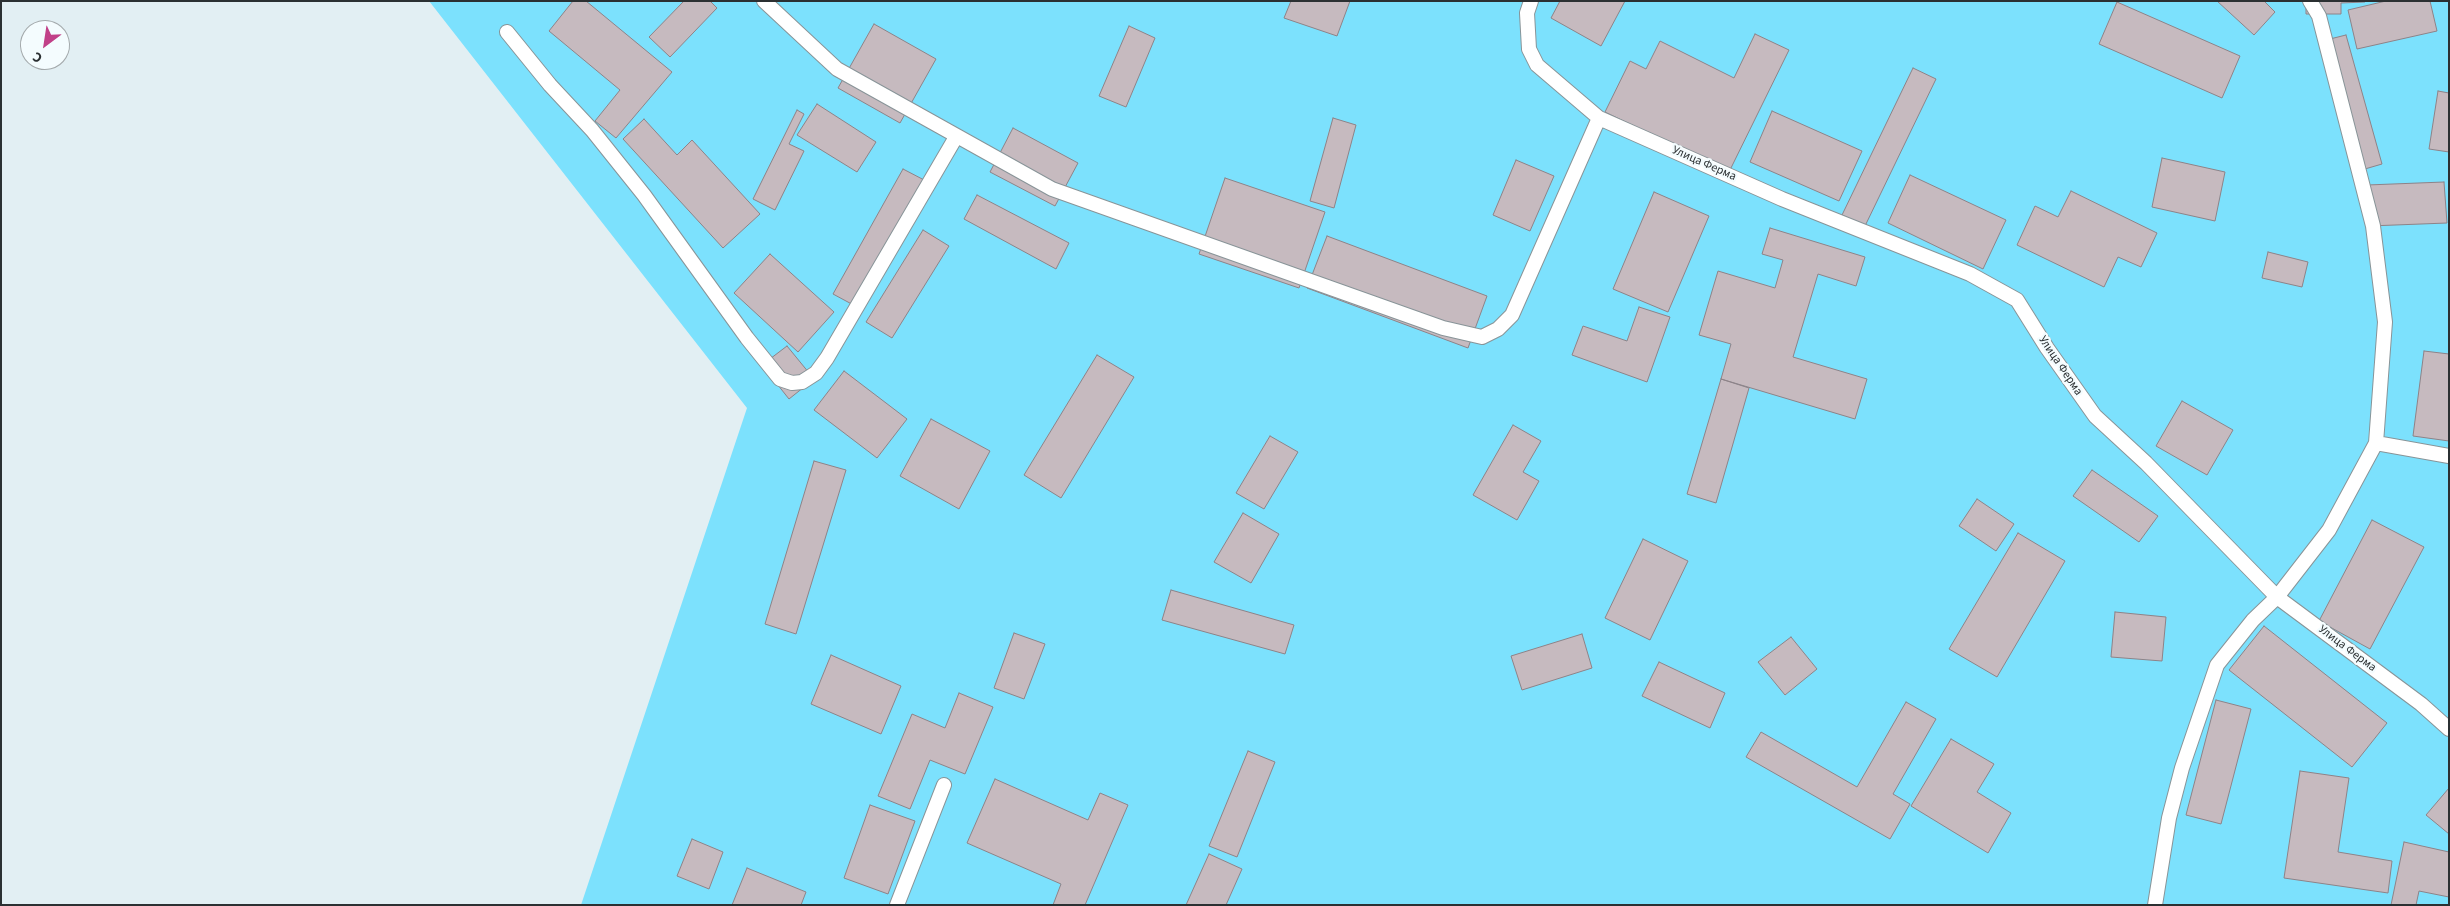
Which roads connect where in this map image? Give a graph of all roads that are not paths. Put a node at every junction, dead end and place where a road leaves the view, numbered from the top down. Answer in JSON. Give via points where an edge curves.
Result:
{"nodes":[{"id":1,"x":764,"y":1,"type":"edge"},
{"id":2,"x":1531,"y":1,"type":"edge"},
{"id":3,"x":2310,"y":1,"type":"edge"},
{"id":4,"x":507,"y":32,"type":"dead end"},
{"id":5,"x":1599,"y":118,"type":"junction"},
{"id":6,"x":956,"y":136,"type":"junction"},
{"id":7,"x":2376,"y":442,"type":"junction"},
{"id":8,"x":2449,"y":456,"type":"edge"},
{"id":9,"x":2277,"y":597,"type":"junction"},
{"id":10,"x":2449,"y":729,"type":"edge"},
{"id":11,"x":944,"y":785,"type":"dead end"},
{"id":12,"x":897,"y":905,"type":"edge"},
{"id":13,"x":2155,"y":905,"type":"edge"}],
"edges":[{"from":1,"to":6,"type":"lane","via":[[837,69]]},
{"from":2,"to":5,"type":"lane","name":"Улица Ферма","via":[[1527,13],[1528,49],[1537,65]]},
{"from":3,"to":7,"type":"lane","via":[[2319,16],[2373,226],[2385,322]]},
{"from":4,"to":6,"type":"lane","via":[[644,195],[774,372],[780,379],[792,383],[802,382],[816,373],[827,358]]},
{"from":5,"to":6,"type":"lane","via":[[1512,315],[1498,329],[1482,336],[1443,328],[1052,189]]},
{"from":5,"to":9,"type":"lane","name":"Улица Ферма","via":[[1782,199],[1970,274],[2017,300],[2046,348],[2095,416],[2146,463]]},
{"from":7,"to":8,"type":"lane"},
{"from":7,"to":9,"type":"lane","via":[[2329,530]]},
{"from":9,"to":10,"type":"lane","name":"Улица Ферма","via":[[2422,704]]},
{"from":9,"to":13,"type":"lane","via":[[2253,620],[2217,665],[2171,809]]},
{"from":11,"to":12,"type":"lane"}]}
